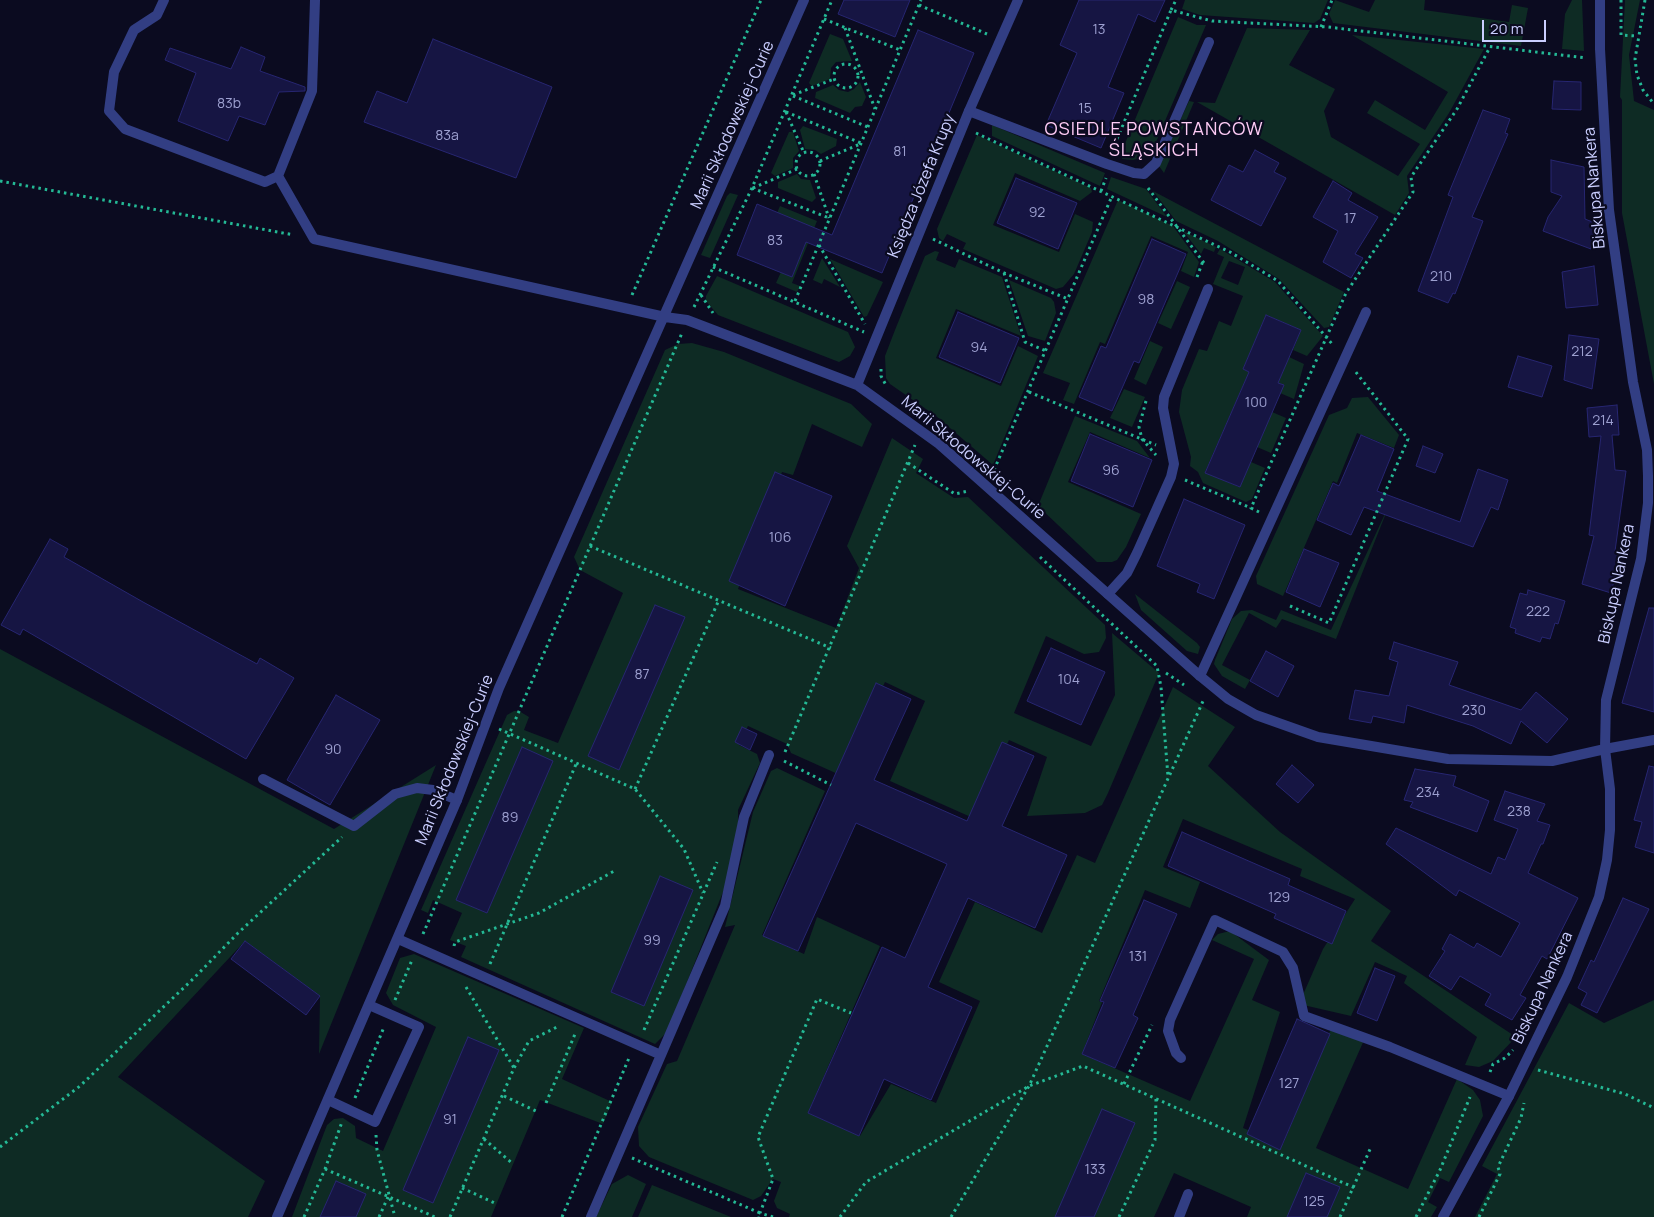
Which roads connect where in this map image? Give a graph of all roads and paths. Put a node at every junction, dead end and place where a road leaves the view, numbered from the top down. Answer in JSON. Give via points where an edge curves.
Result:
{"nodes":[{"id":1,"x":164,"y":0,"type":"edge"},
{"id":2,"x":315,"y":0,"type":"edge"},
{"id":3,"x":761,"y":0,"type":"edge"},
{"id":4,"x":804,"y":0,"type":"edge"},
{"id":5,"x":832,"y":0,"type":"edge"},
{"id":6,"x":921,"y":0,"type":"edge"},
{"id":7,"x":1018,"y":0,"type":"edge"},
{"id":8,"x":1176,"y":0,"type":"edge"},
{"id":9,"x":1332,"y":0,"type":"edge"},
{"id":10,"x":1600,"y":0,"type":"edge"},
{"id":11,"x":1621,"y":0,"type":"edge"},
{"id":12,"x":1645,"y":0,"type":"edge"},
{"id":13,"x":919,"y":5,"type":"junction"},
{"id":14,"x":1172,"y":10,"type":"dead end"},
{"id":15,"x":824,"y":19,"type":"junction"},
{"id":16,"x":1321,"y":27,"type":"dead end"},
{"id":17,"x":1328,"y":27,"type":"dead end"},
{"id":18,"x":845,"y":28,"type":"junction"},
{"id":19,"x":1637,"y":36,"type":"junction"},
{"id":20,"x":1000,"y":40,"type":"junction"},
{"id":21,"x":1209,"y":42,"type":"dead end"},
{"id":22,"x":1490,"y":47,"type":"junction"},
{"id":23,"x":900,"y":50,"type":"junction"},
{"id":24,"x":1588,"y":68,"type":"dead end"},
{"id":25,"x":859,"y":71,"type":"junction"},
{"id":26,"x":834,"y":79,"type":"junction"},
{"id":27,"x":793,"y":96,"type":"junction"},
{"id":28,"x":1654,"y":104,"type":"edge"},
{"id":29,"x":875,"y":109,"type":"junction"},
{"id":30,"x":969,"y":111,"type":"junction"},
{"id":31,"x":786,"y":112,"type":"junction"},
{"id":32,"x":868,"y":127,"type":"junction"},
{"id":33,"x":972,"y":141,"type":"dead end"},
{"id":34,"x":861,"y":143,"type":"junction"},
{"id":35,"x":804,"y":153,"type":"junction"},
{"id":36,"x":820,"y":161,"type":"junction"},
{"id":37,"x":798,"y":169,"type":"junction"},
{"id":38,"x":1134,"y":173,"type":"junction"},
{"id":39,"x":814,"y":174,"type":"junction"},
{"id":40,"x":278,"y":176,"type":"junction"},
{"id":41,"x":0,"y":181,"type":"edge"},
{"id":42,"x":752,"y":188,"type":"junction"},
{"id":43,"x":1112,"y":196,"type":"junction"},
{"id":44,"x":830,"y":218,"type":"junction"},
{"id":45,"x":1176,"y":225,"type":"junction"},
{"id":46,"x":314,"y":238,"type":"junction"},
{"id":47,"x":819,"y":245,"type":"junction"},
{"id":48,"x":926,"y":245,"type":"dead end"},
{"id":49,"x":1204,"y":263,"type":"dead end"},
{"id":50,"x":713,"y":267,"type":"junction"},
{"id":51,"x":1004,"y":273,"type":"junction"},
{"id":52,"x":1208,"y":289,"type":"dead end"},
{"id":53,"x":1068,"y":299,"type":"junction"},
{"id":54,"x":795,"y":302,"type":"junction"},
{"id":55,"x":627,"y":307,"type":"junction"},
{"id":56,"x":1366,"y":312,"type":"dead end"},
{"id":57,"x":665,"y":317,"type":"junction"},
{"id":58,"x":687,"y":320,"type":"junction"},
{"id":59,"x":1327,"y":338,"type":"junction"},
{"id":60,"x":1046,"y":351,"type":"junction"},
{"id":61,"x":880,"y":359,"type":"dead end"},
{"id":62,"x":1345,"y":360,"type":"junction"},
{"id":63,"x":857,"y":385,"type":"junction"},
{"id":64,"x":895,"y":392,"type":"dead end"},
{"id":65,"x":1029,"y":392,"type":"junction"},
{"id":66,"x":922,"y":430,"type":"junction"},
{"id":67,"x":1172,"y":452,"type":"junction"},
{"id":68,"x":908,"y":464,"type":"junction"},
{"id":69,"x":987,"y":464,"type":"dead end"},
{"id":70,"x":973,"y":494,"type":"dead end"},
{"id":71,"x":1274,"y":518,"type":"junction"},
{"id":72,"x":590,"y":546,"type":"junction"},
{"id":73,"x":1033,"y":551,"type":"dead end"},
{"id":74,"x":1108,"y":594,"type":"junction"},
{"id":75,"x":718,"y":602,"type":"junction"},
{"id":76,"x":1290,"y":606,"type":"dead end"},
{"id":77,"x":831,"y":648,"type":"junction"},
{"id":78,"x":1200,"y":676,"type":"junction"},
{"id":79,"x":1204,"y":699,"type":"dead end"},
{"id":80,"x":485,"y":722,"type":"junction"},
{"id":81,"x":510,"y":733,"type":"junction"},
{"id":82,"x":1654,"y":740,"type":"edge"},
{"id":83,"x":1605,"y":749,"type":"junction"},
{"id":84,"x":769,"y":756,"type":"joint"},
{"id":85,"x":783,"y":761,"type":"junction"},
{"id":86,"x":577,"y":762,"type":"junction"},
{"id":87,"x":263,"y":779,"type":"dead end"},
{"id":88,"x":1168,"y":779,"type":"junction"},
{"id":89,"x":831,"y":785,"type":"dead end"},
{"id":90,"x":635,"y":789,"type":"junction"},
{"id":91,"x":457,"y":800,"type":"junction"},
{"id":92,"x":354,"y":826,"type":"junction"},
{"id":93,"x":718,"y":859,"type":"dead end"},
{"id":94,"x":616,"y":870,"type":"dead end"},
{"id":95,"x":703,"y":893,"type":"junction"},
{"id":96,"x":507,"y":925,"type":"junction"},
{"id":97,"x":398,"y":939,"type":"junction"},
{"id":98,"x":418,"y":947,"type":"junction"},
{"id":99,"x":453,"y":963,"type":"junction"},
{"id":100,"x":485,"y":977,"type":"junction"},
{"id":101,"x":369,"y":1005,"type":"junction"},
{"id":102,"x":851,"y":1013,"type":"dead end"},
{"id":103,"x":389,"y":1014,"type":"junction"},
{"id":104,"x":578,"y":1018,"type":"junction"},
{"id":105,"x":636,"y":1044,"type":"junction"},
{"id":106,"x":1518,"y":1046,"type":"dead end"},
{"id":107,"x":661,"y":1054,"type":"junction"},
{"id":108,"x":1181,"y":1058,"type":"dead end"},
{"id":109,"x":1524,"y":1062,"type":"junction"},
{"id":110,"x":514,"y":1068,"type":"junction"},
{"id":111,"x":1484,"y":1085,"type":"junction"},
{"id":112,"x":1030,"y":1086,"type":"junction"},
{"id":113,"x":504,"y":1096,"type":"junction"},
{"id":114,"x":1509,"y":1096,"type":"junction"},
{"id":115,"x":1156,"y":1098,"type":"junction"},
{"id":116,"x":328,"y":1100,"type":"junction"},
{"id":117,"x":1525,"y":1102,"type":"dead end"},
{"id":118,"x":546,"y":1103,"type":"dead end"},
{"id":119,"x":1654,"y":1108,"type":"edge"},
{"id":120,"x":350,"y":1110,"type":"junction"},
{"id":121,"x":536,"y":1111,"type":"dead end"},
{"id":122,"x":375,"y":1122,"type":"junction"},
{"id":123,"x":484,"y":1139,"type":"junction"},
{"id":124,"x":0,"y":1147,"type":"edge"},
{"id":125,"x":1371,"y":1148,"type":"dead end"},
{"id":126,"x":620,"y":1152,"type":"junction"},
{"id":127,"x":513,"y":1164,"type":"dead end"},
{"id":128,"x":325,"y":1170,"type":"junction"},
{"id":129,"x":462,"y":1188,"type":"junction"},
{"id":130,"x":1355,"y":1188,"type":"junction"},
{"id":131,"x":1188,"y":1194,"type":"dead end"},
{"id":132,"x":388,"y":1196,"type":"junction"},
{"id":133,"x":497,"y":1204,"type":"dead end"},
{"id":134,"x":759,"y":1215,"type":"edge"},
{"id":135,"x":277,"y":1217,"type":"edge"},
{"id":136,"x":304,"y":1217,"type":"edge"},
{"id":137,"x":379,"y":1217,"type":"edge"},
{"id":138,"x":395,"y":1217,"type":"edge"},
{"id":139,"x":435,"y":1217,"type":"edge"},
{"id":140,"x":450,"y":1217,"type":"edge"},
{"id":141,"x":562,"y":1217,"type":"edge"},
{"id":142,"x":591,"y":1217,"type":"edge"},
{"id":143,"x":773,"y":1217,"type":"edge"},
{"id":144,"x":834,"y":1217,"type":"edge"},
{"id":145,"x":840,"y":1217,"type":"edge"},
{"id":146,"x":951,"y":1217,"type":"edge"},
{"id":147,"x":1119,"y":1217,"type":"edge"},
{"id":148,"x":1179,"y":1217,"type":"edge"},
{"id":149,"x":1340,"y":1217,"type":"edge"},
{"id":150,"x":1416,"y":1217,"type":"edge"},
{"id":151,"x":1443,"y":1217,"type":"edge"},
{"id":152,"x":1479,"y":1217,"type":"edge"}],
"edges":[{"from":1,"to":40,"type":"street","via":[[157,16],[134,30],[114,72],[109,111],[125,129],[265,182]]},
{"from":2,"to":40,"type":"street","via":[[312,91]]},
{"from":3,"to":55,"type":"path"},
{"from":4,"to":57,"type":"street","name":"Marii Skłodowskiej-Curie"},
{"from":5,"to":15,"type":"path"},
{"from":6,"to":13,"type":"path"},
{"from":7,"to":20,"type":"street","name":"Księdza Józefa Krupy"},
{"from":8,"to":14,"type":"path"},
{"from":9,"to":16,"type":"path"},
{"from":10,"to":83,"type":"street","name":"Biskupa Nankera","via":[[1609,210],[1647,450],[1648,476],[1642,559],[1606,700]]},
{"from":11,"to":19,"type":"path","via":[[1621,35]]},
{"from":12,"to":19,"type":"path"},
{"from":13,"to":20,"type":"path"},
{"from":13,"to":23,"type":"path"},
{"from":15,"to":18,"type":"path"},
{"from":15,"to":27,"type":"path"},
{"from":17,"to":22,"type":"path"},
{"from":18,"to":23,"type":"path"},
{"from":18,"to":25,"type":"path"},
{"from":19,"to":28,"type":"path","via":[[1637,75]]},
{"from":20,"to":30,"type":"street","name":"Księdza Józefa Krupy"},
{"from":21,"to":38,"type":"street","via":[[1156,163],[1144,174]]},
{"from":22,"to":24,"type":"path","via":[[1587,58]]},
{"from":22,"to":59,"type":"path","via":[[1457,109],[1411,178],[1413,192],[1346,293]]},
{"from":23,"to":29,"type":"path"},
{"from":25,"to":26,"type":"path","via":[[850,64],[842,64],[836,68]]},
{"from":25,"to":26,"type":"path","via":[[856,82],[850,87],[842,87]]},
{"from":25,"to":29,"type":"path"},
{"from":26,"to":27,"type":"path"},
{"from":27,"to":31,"type":"path"},
{"from":27,"to":32,"type":"path"},
{"from":29,"to":32,"type":"path"},
{"from":30,"to":38,"type":"street"},
{"from":30,"to":63,"type":"street","name":"Księdza Józefa Krupy"},
{"from":31,"to":34,"type":"path"},
{"from":31,"to":35,"type":"path"},
{"from":31,"to":42,"type":"path"},
{"from":32,"to":34,"type":"path"},
{"from":33,"to":43,"type":"path","via":[[976,133]]},
{"from":34,"to":36,"type":"path"},
{"from":34,"to":44,"type":"path"},
{"from":35,"to":36,"type":"path","via":[[816,154]]},
{"from":35,"to":37,"type":"path","via":[[798,158]]},
{"from":36,"to":39,"type":"path"},
{"from":37,"to":39,"type":"path","via":[[807,176]]},
{"from":37,"to":42,"type":"path"},
{"from":38,"to":45,"type":"path"},
{"from":39,"to":44,"type":"path"},
{"from":40,"to":46,"type":"street"},
{"from":41,"to":46,"type":"path"},
{"from":42,"to":44,"type":"path"},
{"from":42,"to":50,"type":"path"},
{"from":43,"to":45,"type":"path"},
{"from":43,"to":53,"type":"path"},
{"from":44,"to":47,"type":"path"},
{"from":45,"to":49,"type":"path"},
{"from":45,"to":59,"type":"path","via":[[1278,281]]},
{"from":46,"to":55,"type":"street"},
{"from":47,"to":54,"type":"path"},
{"from":47,"to":54,"type":"path","via":[[871,335]]},
{"from":48,"to":51,"type":"path","via":[[930,237]]},
{"from":50,"to":54,"type":"path"},
{"from":50,"to":58,"type":"path"},
{"from":51,"to":53,"type":"path"},
{"from":51,"to":60,"type":"path","via":[[1025,342]]},
{"from":52,"to":67,"type":"street","via":[[1164,397]]},
{"from":53,"to":60,"type":"path"},
{"from":55,"to":57,"type":"street"},
{"from":56,"to":62,"type":"street"},
{"from":57,"to":58,"type":"street","name":"Marii Skłodowskiej-Curie"},
{"from":57,"to":80,"type":"street","name":"Marii Skłodowskiej-Curie"},
{"from":58,"to":63,"type":"street","name":"Marii Skłodowskiej-Curie"},
{"from":58,"to":72,"type":"path"},
{"from":59,"to":62,"type":"path"},
{"from":59,"to":71,"type":"path","via":[[1251,508]]},
{"from":60,"to":65,"type":"path"},
{"from":61,"to":64,"type":"path","via":[[881,376]]},
{"from":62,"to":71,"type":"street"},
{"from":62,"to":76,"type":"path","via":[[1408,439],[1329,623]]},
{"from":63,"to":66,"type":"street","name":"Marii Skłodowskiej-Curie"},
{"from":65,"to":67,"type":"path"},
{"from":65,"to":69,"type":"path","via":[[994,470]]},
{"from":66,"to":68,"type":"path"},
{"from":66,"to":74,"type":"street","name":"Marii Skłodowskiej-Curie"},
{"from":67,"to":74,"type":"street","via":[[1171,477],[1137,554]]},
{"from":68,"to":70,"type":"path","via":[[954,494],[969,490]]},
{"from":68,"to":77,"type":"path"},
{"from":71,"to":78,"type":"street"},
{"from":72,"to":75,"type":"path"},
{"from":72,"to":81,"type":"path"},
{"from":73,"to":88,"type":"path","via":[[1157,666]]},
{"from":74,"to":78,"type":"street","name":"Marii Skłodowskiej-Curie"},
{"from":75,"to":77,"type":"path"},
{"from":75,"to":90,"type":"path"},
{"from":77,"to":85,"type":"path","via":[[787,744]]},
{"from":78,"to":83,"type":"street","name":"Marii Skłodowskiej-Curie","via":[[1228,699],[1256,715],[1318,737],[1448,758],[1552,761]]},
{"from":79,"to":88,"type":"path"},
{"from":80,"to":81,"type":"path"},
{"from":80,"to":91,"type":"street","name":"Marii Skłodowskiej-Curie"},
{"from":81,"to":86,"type":"path"},
{"from":81,"to":98,"type":"path"},
{"from":82,"to":83,"type":"street","name":"Marii Skłodowskiej-Curie"},
{"from":83,"to":109,"type":"street","name":"Biskupa Nankera","via":[[1610,789],[1610,830],[1599,896],[1567,977]]},
{"from":84,"to":85,"type":"path"},
{"from":84,"to":107,"type":"street","via":[[744,817],[725,906]]},
{"from":85,"to":89,"type":"path"},
{"from":86,"to":90,"type":"path"},
{"from":86,"to":96,"type":"path"},
{"from":87,"to":92,"type":"street"},
{"from":88,"to":112,"type":"path"},
{"from":90,"to":95,"type":"path","via":[[684,850]]},
{"from":91,"to":92,"type":"street","via":[[434,790],[417,788],[395,794]]},
{"from":91,"to":97,"type":"street","name":"Marii Skłodowskiej-Curie"},
{"from":92,"to":124,"type":"path","via":[[244,926],[80,1086]]},
{"from":93,"to":95,"type":"path"},
{"from":94,"to":96,"type":"path","via":[[538,913]]},
{"from":95,"to":105,"type":"path"},
{"from":96,"to":99,"type":"path","via":[[454,942]]},
{"from":96,"to":100,"type":"path"},
{"from":97,"to":98,"type":"street"},
{"from":97,"to":101,"type":"street","name":"Marii Skłodowskiej-Curie"},
{"from":98,"to":99,"type":"street"},
{"from":98,"to":103,"type":"path"},
{"from":99,"to":100,"type":"street"},
{"from":99,"to":110,"type":"path"},
{"from":100,"to":104,"type":"street"},
{"from":101,"to":103,"type":"street"},
{"from":101,"to":116,"type":"street","name":"Marii Skłodowskiej-Curie"},
{"from":102,"to":134,"type":"path","via":[[817,998],[758,1137],[773,1179]]},
{"from":103,"to":120,"type":"path"},
{"from":103,"to":122,"type":"street","via":[[419,1027]]},
{"from":104,"to":105,"type":"street"},
{"from":104,"to":110,"type":"path","via":[[529,1041]]},
{"from":104,"to":118,"type":"path"},
{"from":105,"to":107,"type":"street"},
{"from":105,"to":141,"type":"path"},
{"from":106,"to":111,"type":"path","via":[[1493,1064]]},
{"from":107,"to":126,"type":"street"},
{"from":108,"to":111,"type":"street","via":[[1168,1031],[1170,1020],[1216,920],[1283,952],[1293,968],[1304,1016]]},
{"from":109,"to":114,"type":"street","name":"Biskupa Nankera"},
{"from":109,"to":119,"type":"path","via":[[1533,1069],[1625,1094]]},
{"from":110,"to":113,"type":"path"},
{"from":111,"to":114,"type":"street"},
{"from":111,"to":150,"type":"path","via":[[1473,1090],[1440,1170]]},
{"from":112,"to":115,"type":"path","via":[[1082,1066]]},
{"from":112,"to":145,"type":"path","via":[[866,1182]]},
{"from":112,"to":146,"type":"path"},
{"from":113,"to":121,"type":"path"},
{"from":113,"to":123,"type":"path"},
{"from":114,"to":151,"type":"street"},
{"from":115,"to":130,"type":"path"},
{"from":115,"to":147,"type":"path","via":[[1155,1140]]},
{"from":116,"to":120,"type":"street"},
{"from":116,"to":135,"type":"street","name":"Marii Skłodowskiej-Curie"},
{"from":117,"to":152,"type":"path","via":[[1498,1167],[1500,1174]]},
{"from":120,"to":122,"type":"street"},
{"from":120,"to":128,"type":"path","via":[[343,1118]]},
{"from":122,"to":132,"type":"path","via":[[377,1150]]},
{"from":123,"to":127,"type":"path"},
{"from":123,"to":129,"type":"path"},
{"from":125,"to":130,"type":"path"},
{"from":126,"to":134,"type":"path"},
{"from":126,"to":142,"type":"street"},
{"from":128,"to":132,"type":"path"},
{"from":128,"to":136,"type":"path"},
{"from":129,"to":133,"type":"path"},
{"from":129,"to":140,"type":"path"},
{"from":130,"to":149,"type":"path"},
{"from":131,"to":148,"type":"street"},
{"from":132,"to":137,"type":"path"},
{"from":132,"to":138,"type":"path"},
{"from":132,"to":139,"type":"path"},
{"from":134,"to":143,"type":"path"},
{"from":144,"to":145,"type":"path"}]}
